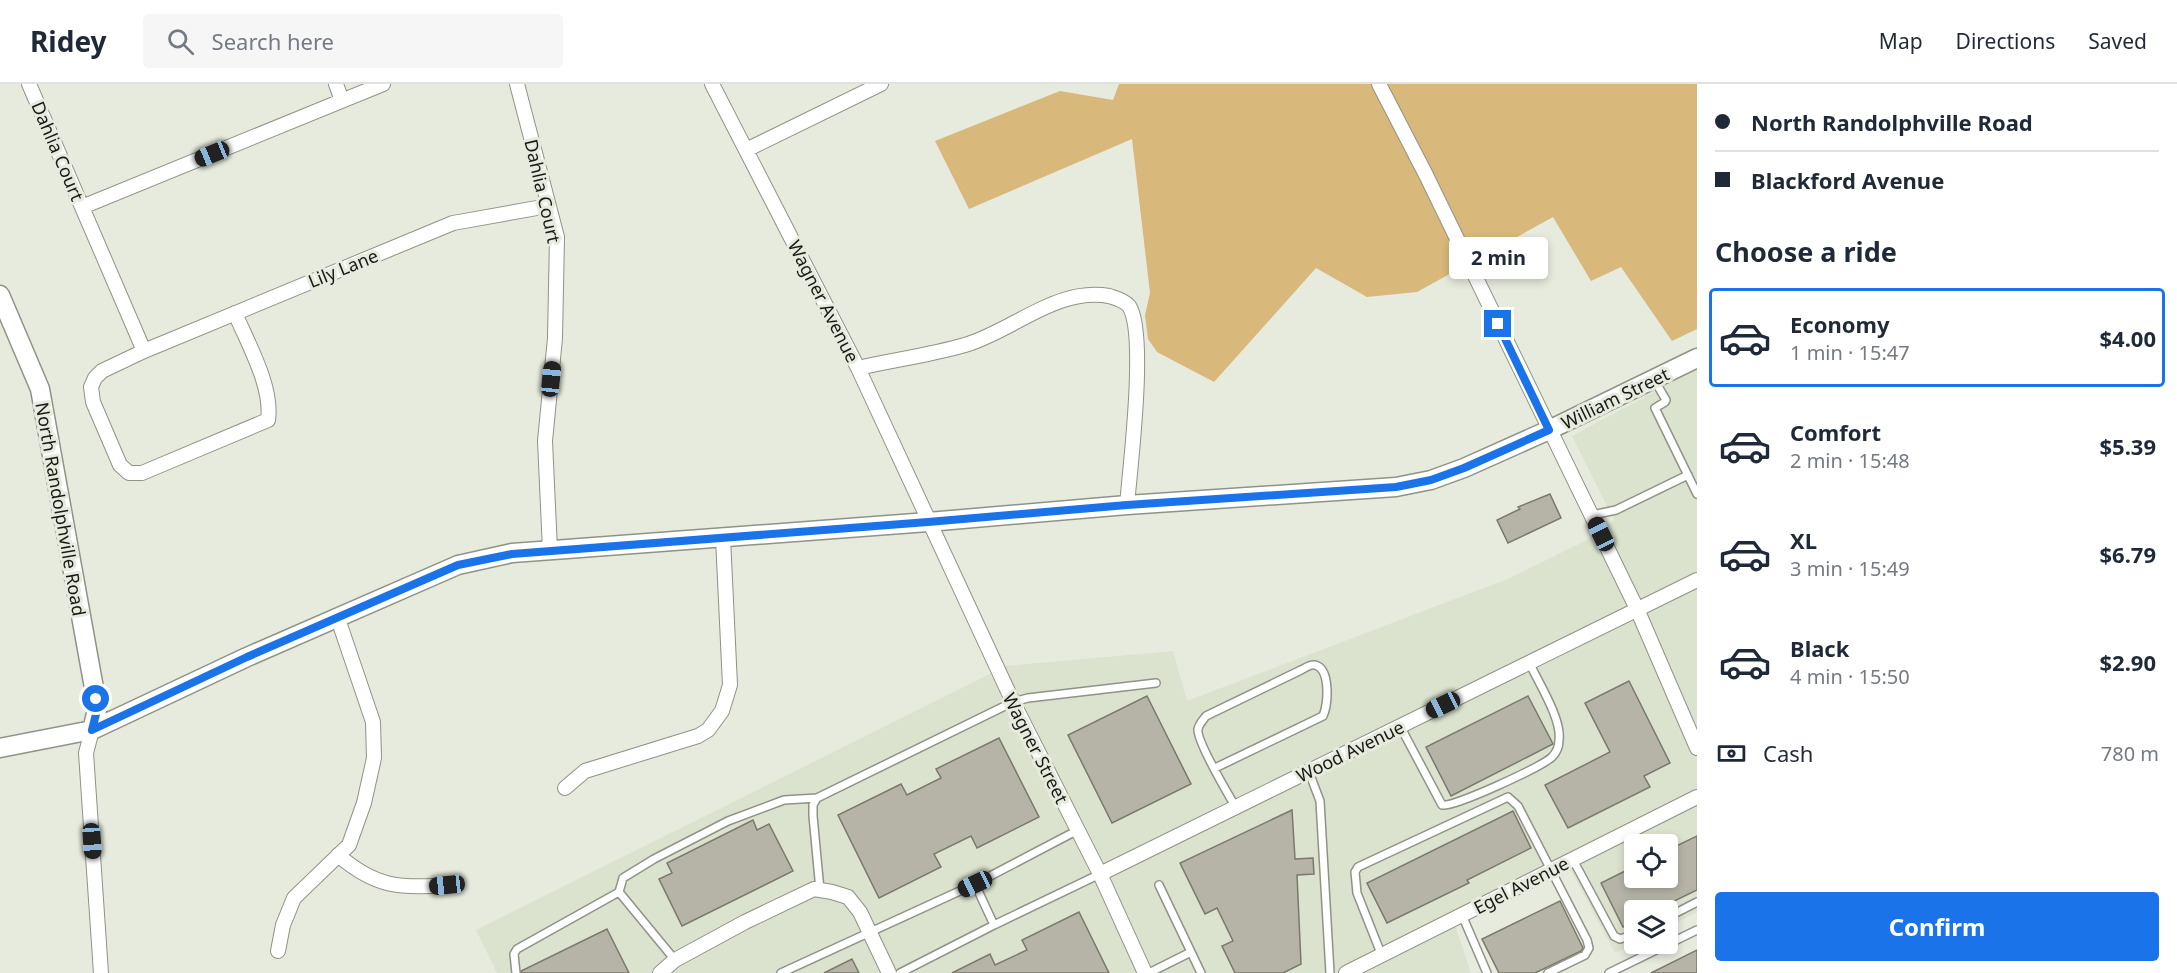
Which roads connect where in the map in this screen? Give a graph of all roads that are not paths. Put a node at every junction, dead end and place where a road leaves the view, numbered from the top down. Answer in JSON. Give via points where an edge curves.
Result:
{"nodes":[{"id":1,"x":29,"y":84,"type":"edge"},
{"id":2,"x":336,"y":84,"type":"edge"},
{"id":3,"x":383,"y":84,"type":"edge"},
{"id":4,"x":517,"y":84,"type":"edge"},
{"id":5,"x":712,"y":84,"type":"edge"},
{"id":6,"x":881,"y":84,"type":"edge"},
{"id":7,"x":1379,"y":84,"type":"edge"},
{"id":8,"x":342,"y":101,"type":"junction"},
{"id":9,"x":746,"y":150,"type":"junction"},
{"id":10,"x":548,"y":206,"type":"junction"},
{"id":11,"x":82,"y":207,"type":"junction"},
{"id":12,"x":0,"y":295,"type":"edge"},
{"id":13,"x":235,"y":313,"type":"junction"},
{"id":14,"x":144,"y":351,"type":"junction"},
{"id":15,"x":1697,"y":358,"type":"edge"},
{"id":16,"x":858,"y":368,"type":"junction"},
{"id":17,"x":1654,"y":379,"type":"junction"},
{"id":18,"x":1549,"y":430,"type":"junction"},
{"id":19,"x":1688,"y":475,"type":"junction"},
{"id":20,"x":1697,"y":494,"type":"edge"},
{"id":21,"x":1127,"y":505,"type":"junction"},
{"id":22,"x":1592,"y":515,"type":"junction"},
{"id":23,"x":928,"y":522,"type":"junction"},
{"id":24,"x":723,"y":538,"type":"junction"},
{"id":25,"x":550,"y":550,"type":"junction"},
{"id":26,"x":1697,"y":580,"type":"edge"},
{"id":27,"x":1637,"y":609,"type":"junction"},
{"id":28,"x":337,"y":616,"type":"junction"},
{"id":29,"x":1529,"y":662,"type":"junction"},
{"id":30,"x":1156,"y":682,"type":"dead end"},
{"id":31,"x":1013,"y":702,"type":"junction"},
{"id":32,"x":1400,"y":726,"type":"junction"},
{"id":33,"x":92,"y":730,"type":"junction"},
{"id":34,"x":0,"y":748,"type":"edge"},
{"id":35,"x":1697,"y":748,"type":"edge"},
{"id":36,"x":1215,"y":768,"type":"junction"},
{"id":37,"x":1308,"y":772,"type":"junction"},
{"id":38,"x":565,"y":788,"type":"dead end"},
{"id":39,"x":817,"y":798,"type":"junction"},
{"id":40,"x":1697,"y":798,"type":"edge"},
{"id":41,"x":1235,"y":806,"type":"junction"},
{"id":42,"x":1078,"y":830,"type":"junction"},
{"id":43,"x":338,"y":855,"type":"junction"},
{"id":44,"x":1572,"y":858,"type":"junction"},
{"id":45,"x":1550,"y":870,"type":"junction"},
{"id":46,"x":1100,"y":874,"type":"junction"},
{"id":47,"x":975,"y":884,"type":"junction"},
{"id":48,"x":447,"y":885,"type":"dead end"},
{"id":49,"x":1159,"y":885,"type":"dead end"},
{"id":50,"x":820,"y":890,"type":"junction"},
{"id":51,"x":619,"y":892,"type":"junction"},
{"id":52,"x":1697,"y":902,"type":"edge"},
{"id":53,"x":1678,"y":912,"type":"edge"},
{"id":54,"x":1462,"y":915,"type":"junction"},
{"id":55,"x":994,"y":925,"type":"junction"},
{"id":56,"x":1697,"y":930,"type":"edge"},
{"id":57,"x":870,"y":934,"type":"junction"},
{"id":58,"x":1624,"y":938,"type":"edge"},
{"id":59,"x":278,"y":951,"type":"dead end"},
{"id":60,"x":1191,"y":952,"type":"junction"},
{"id":61,"x":1382,"y":956,"type":"junction"},
{"id":62,"x":675,"y":960,"type":"junction"},
{"id":63,"x":101,"y":973,"type":"edge"},
{"id":64,"x":516,"y":973,"type":"edge"},
{"id":65,"x":660,"y":973,"type":"edge"},
{"id":66,"x":781,"y":973,"type":"edge"},
{"id":67,"x":889,"y":973,"type":"edge"},
{"id":68,"x":900,"y":973,"type":"edge"},
{"id":69,"x":1147,"y":973,"type":"edge"},
{"id":70,"x":1201,"y":973,"type":"edge"},
{"id":71,"x":1330,"y":973,"type":"edge"},
{"id":72,"x":1346,"y":973,"type":"edge"},
{"id":73,"x":1486,"y":973,"type":"edge"},
{"id":74,"x":1548,"y":973,"type":"edge"},
{"id":75,"x":1609,"y":973,"type":"edge"}],
"edges":[{"from":1,"to":11,"type":"street","name":"Dahlia Court"},
{"from":2,"to":8,"type":"street"},
{"from":3,"to":8,"type":"street"},
{"from":4,"to":10,"type":"street","name":"Dahlia Court"},
{"from":5,"to":9,"type":"street","name":"Wagner Avenue"},
{"from":6,"to":9,"type":"street"},
{"from":7,"to":18,"type":"street"},
{"from":8,"to":11,"type":"street"},
{"from":9,"to":16,"type":"street","name":"Wagner Avenue"},
{"from":10,"to":13,"type":"street","name":"Lily Lane","via":[[453,223]]},
{"from":10,"to":25,"type":"street","name":"Dahlia Court","via":[[556,237],[555,338],[545,441]]},
{"from":11,"to":14,"type":"street","name":"Dahlia Court"},
{"from":12,"to":33,"type":"main road","name":"North Randolphville Road","via":[[40,389],[96,699]]},
{"from":13,"to":14,"type":"street","name":"Lily Lane"},
{"from":13,"to":14,"type":"street","name":"Lily Lane","via":[[266,389],[268,420],[142,473],[129,473],[120,465],[93,402],[91,387],[102,371]]},
{"from":15,"to":17,"type":"main road","name":"William Street"},
{"from":16,"to":21,"type":"street","via":[[964,345],[1068,298],[1098,295],[1121,300],[1128,305],[1135,329],[1137,363]]},
{"from":16,"to":23,"type":"street","name":"Wagner Avenue"},
{"from":17,"to":18,"type":"main road","name":"William Street"},
{"from":17,"to":19,"type":"lane","via":[[1666,400],[1655,408]]},
{"from":18,"to":21,"type":"main road","name":"William Street","via":[[1464,468],[1396,487]]},
{"from":18,"to":22,"type":"street"},
{"from":19,"to":20,"type":"lane"},
{"from":19,"to":22,"type":"lane","via":[[1616,510]]},
{"from":21,"to":23,"type":"main road","name":"William Street"},
{"from":22,"to":27,"type":"street"},
{"from":23,"to":24,"type":"main road","name":"William Street"},
{"from":23,"to":31,"type":"street","name":"Wagner Street"},
{"from":24,"to":25,"type":"main road","name":"William Street"},
{"from":24,"to":38,"type":"street","via":[[730,685],[722,711],[708,730],[698,736],[585,771]]},
{"from":25,"to":28,"type":"main road","name":"William Street","via":[[458,565]]},
{"from":26,"to":27,"type":"street","name":"Wood Avenue"},
{"from":27,"to":29,"type":"street","name":"Wood Avenue"},
{"from":27,"to":35,"type":"street"},
{"from":28,"to":33,"type":"main road","name":"William Street"},
{"from":28,"to":43,"type":"street","via":[[373,722],[374,758],[349,845]]},
{"from":29,"to":32,"type":"street","name":"Wood Avenue"},
{"from":29,"to":32,"type":"lane","via":[[1560,737],[1551,757],[1516,776],[1453,805],[1442,805]]},
{"from":30,"to":31,"type":"lane"},
{"from":31,"to":39,"type":"lane"},
{"from":31,"to":42,"type":"street","name":"Wagner Street"},
{"from":32,"to":37,"type":"street","name":"Wood Avenue"},
{"from":33,"to":34,"type":"main road","name":"William Street"},
{"from":33,"to":63,"type":"street","via":[[86,753]]},
{"from":36,"to":36,"type":"lane","via":[[1198,735],[1206,716],[1317,665],[1326,680],[1327,707],[1323,716]]},
{"from":36,"to":41,"type":"lane"},
{"from":37,"to":41,"type":"street","name":"Wood Avenue"},
{"from":37,"to":71,"type":"lane","via":[[1320,801]]},
{"from":39,"to":50,"type":"lane","via":[[813,816]]},
{"from":39,"to":51,"type":"lane","via":[[784,800],[728,821],[622,878]]},
{"from":40,"to":44,"type":"street","name":"Egel Avenue"},
{"from":41,"to":46,"type":"street","name":"Wood Avenue"},
{"from":42,"to":46,"type":"street","name":"Wagner Street"},
{"from":42,"to":47,"type":"lane"},
{"from":43,"to":48,"type":"street","via":[[356,871],[385,883],[412,888]]},
{"from":43,"to":59,"type":"street","via":[[294,898]]},
{"from":44,"to":45,"type":"street","name":"Egel Avenue"},
{"from":44,"to":58,"type":"lane","via":[[1614,936]]},
{"from":45,"to":54,"type":"street","name":"Egel Avenue"},
{"from":45,"to":61,"type":"lane","via":[[1518,806],[1508,797],[1366,862],[1355,872],[1355,882]]},
{"from":45,"to":74,"type":"lane","via":[[1589,948],[1586,955]]},
{"from":46,"to":55,"type":"lane"},
{"from":46,"to":69,"type":"street","name":"Wagner Street"},
{"from":47,"to":55,"type":"lane"},
{"from":47,"to":57,"type":"lane"},
{"from":49,"to":60,"type":"lane"},
{"from":50,"to":57,"type":"street","via":[[848,897]]},
{"from":50,"to":62,"type":"street","via":[[814,889],[745,922]]},
{"from":51,"to":62,"type":"lane"},
{"from":51,"to":64,"type":"lane","via":[[517,949]]},
{"from":52,"to":53,"type":"lane"},
{"from":54,"to":61,"type":"street","name":"Egel Avenue"},
{"from":54,"to":73,"type":"lane"},
{"from":55,"to":68,"type":"lane"},
{"from":56,"to":75,"type":"lane"},
{"from":57,"to":66,"type":"lane"},
{"from":57,"to":67,"type":"street"},
{"from":60,"to":69,"type":"lane"},
{"from":60,"to":70,"type":"lane"},
{"from":61,"to":72,"type":"street","name":"Egel Avenue"},
{"from":62,"to":65,"type":"street"}]}
